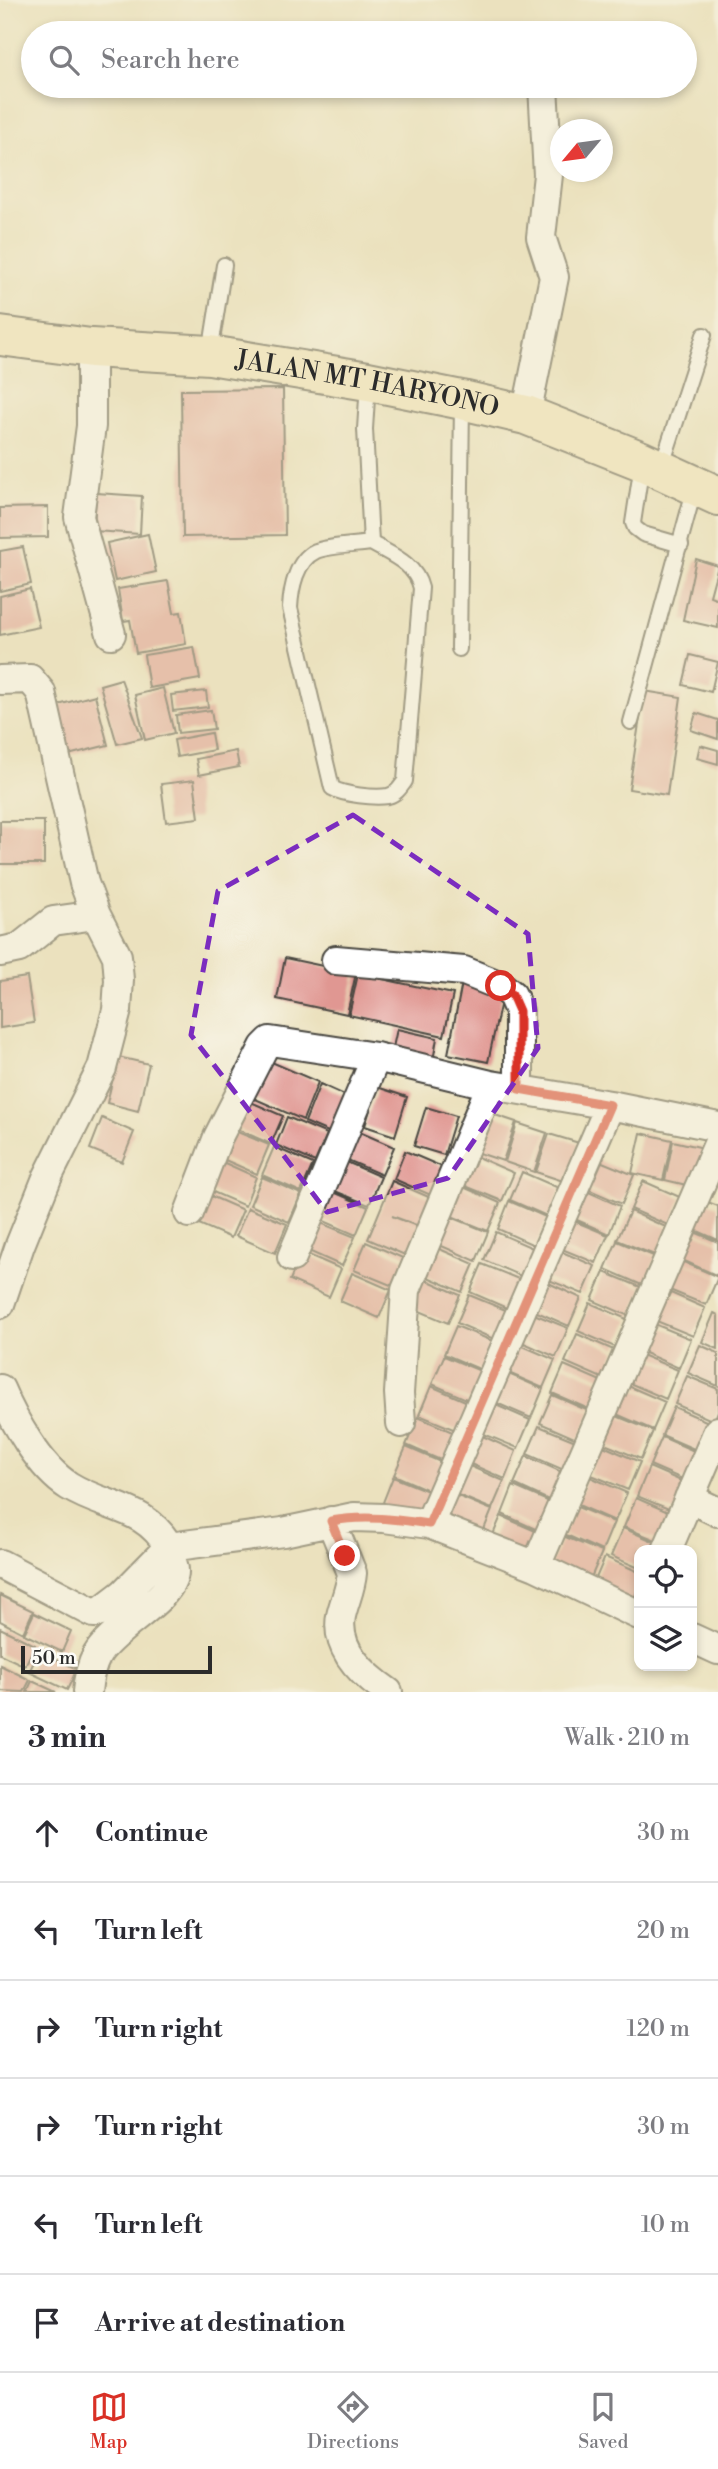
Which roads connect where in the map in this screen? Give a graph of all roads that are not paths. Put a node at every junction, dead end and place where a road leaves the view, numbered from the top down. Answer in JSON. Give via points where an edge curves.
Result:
{"nodes":[{"id":1,"x":544,"y":98,"type":"edge"},
{"id":2,"x":223,"y":265,"type":"dead end"},
{"id":3,"x":704,"y":335,"type":"dead end"},
{"id":4,"x":0,"y":337,"type":"edge"},
{"id":5,"x":91,"y":348,"type":"junction"},
{"id":6,"x":210,"y":355,"type":"junction"},
{"id":7,"x":368,"y":381,"type":"junction"},
{"id":8,"x":462,"y":400,"type":"junction"},
{"id":9,"x":526,"y":415,"type":"junction"},
{"id":10,"x":651,"y":465,"type":"junction"},
{"id":11,"x":707,"y":491,"type":"edge"},
{"id":12,"x":371,"y":542,"type":"junction"},
{"id":13,"x":681,"y":545,"type":"junction"},
{"id":14,"x":111,"y":634,"type":"dead end"},
{"id":15,"x":459,"y":649,"type":"dead end"},
{"id":16,"x":0,"y":680,"type":"edge"},
{"id":17,"x":631,"y":722,"type":"dead end"},
{"id":18,"x":96,"y":915,"type":"junction"},
{"id":19,"x":0,"y":952,"type":"edge"},
{"id":20,"x":336,"y":960,"type":"dead end"},
{"id":21,"x":376,"y":1057,"type":"junction"},
{"id":22,"x":505,"y":1087,"type":"junction"},
{"id":23,"x":610,"y":1105,"type":"junction"},
{"id":24,"x":718,"y":1127,"type":"edge"},
{"id":25,"x":718,"y":1144,"type":"edge"},
{"id":26,"x":189,"y":1213,"type":"dead end"},
{"id":27,"x":292,"y":1256,"type":"dead end"},
{"id":28,"x":0,"y":1304,"type":"edge"},
{"id":29,"x":0,"y":1389,"type":"edge"},
{"id":30,"x":401,"y":1423,"type":"dead end"},
{"id":31,"x":718,"y":1431,"type":"edge"},
{"id":32,"x":689,"y":1498,"type":"junction"},
{"id":33,"x":718,"y":1511,"type":"edge"},
{"id":34,"x":429,"y":1524,"type":"junction"},
{"id":35,"x":333,"y":1525,"type":"junction"},
{"id":36,"x":669,"y":1545,"type":"edge"},
{"id":37,"x":167,"y":1549,"type":"junction"},
{"id":38,"x":0,"y":1564,"type":"edge"},
{"id":39,"x":536,"y":1566,"type":"junction"},
{"id":40,"x":634,"y":1613,"type":"edge"},
{"id":41,"x":697,"y":1641,"type":"edge"},
{"id":42,"x":718,"y":1650,"type":"edge"},
{"id":43,"x":87,"y":1692,"type":"edge"},
{"id":44,"x":388,"y":1692,"type":"edge"}],
"edges":[{"from":1,"to":9,"type":"street","via":[[548,175],[541,237],[554,277]]},
{"from":2,"to":6,"type":"lane"},
{"from":3,"to":10,"type":"lane"},
{"from":4,"to":5,"type":"main road","name":"JALAN MT HARYONO"},
{"from":5,"to":6,"type":"main road","name":"JALAN MT HARYONO"},
{"from":5,"to":14,"type":"street","via":[[91,426],[79,517]]},
{"from":6,"to":7,"type":"main road","name":"JALAN MT HARYONO"},
{"from":7,"to":8,"type":"main road","name":"JALAN MT HARYONO"},
{"from":7,"to":12,"type":"lane","via":[[365,429]]},
{"from":8,"to":9,"type":"main road","name":"JALAN MT HARYONO"},
{"from":8,"to":15,"type":"lane"},
{"from":9,"to":10,"type":"main road","name":"JALAN MT HARYONO"},
{"from":10,"to":11,"type":"main road","name":"JALAN MT HARYONO"},
{"from":10,"to":13,"type":"lane","via":[[635,528]]},
{"from":11,"to":13,"type":"lane"},
{"from":12,"to":12,"type":"lane","via":[[315,551],[292,584],[290,608],[332,788],[341,794],[389,796],[405,781],[421,588],[411,567]]},
{"from":13,"to":17,"type":"lane"},
{"from":16,"to":18,"type":"street","via":[[30,679],[41,692],[84,883]]},
{"from":18,"to":19,"type":"street","via":[[53,921],[19,948]]},
{"from":18,"to":28,"type":"street","via":[[117,956],[119,980],[112,1033],[102,1068],[47,1178]]},
{"from":20,"to":22,"type":"street","via":[[464,971],[501,986],[512,995],[519,1011]]},
{"from":21,"to":22,"type":"street"},
{"from":21,"to":26,"type":"street","via":[[275,1041],[266,1044],[218,1137]]},
{"from":21,"to":27,"type":"street"},
{"from":22,"to":23,"type":"street"},
{"from":22,"to":30,"type":"street","via":[[406,1290]]},
{"from":23,"to":24,"type":"street"},
{"from":23,"to":34,"type":"street"},
{"from":25,"to":39,"type":"street"},
{"from":29,"to":37,"type":"street","via":[[51,1472],[77,1490],[149,1522],[162,1534]]},
{"from":31,"to":32,"type":"street"},
{"from":32,"to":33,"type":"street"},
{"from":32,"to":36,"type":"street"},
{"from":34,"to":35,"type":"street","via":[[354,1517]]},
{"from":34,"to":39,"type":"street"},
{"from":35,"to":37,"type":"street"},
{"from":35,"to":44,"type":"street","via":[[352,1573],[341,1618],[342,1640],[358,1667]]},
{"from":37,"to":38,"type":"street","via":[[98,1613]]},
{"from":37,"to":43,"type":"street","via":[[174,1569],[172,1582],[97,1654]]},
{"from":39,"to":40,"type":"street"},
{"from":41,"to":42,"type":"street"}]}
